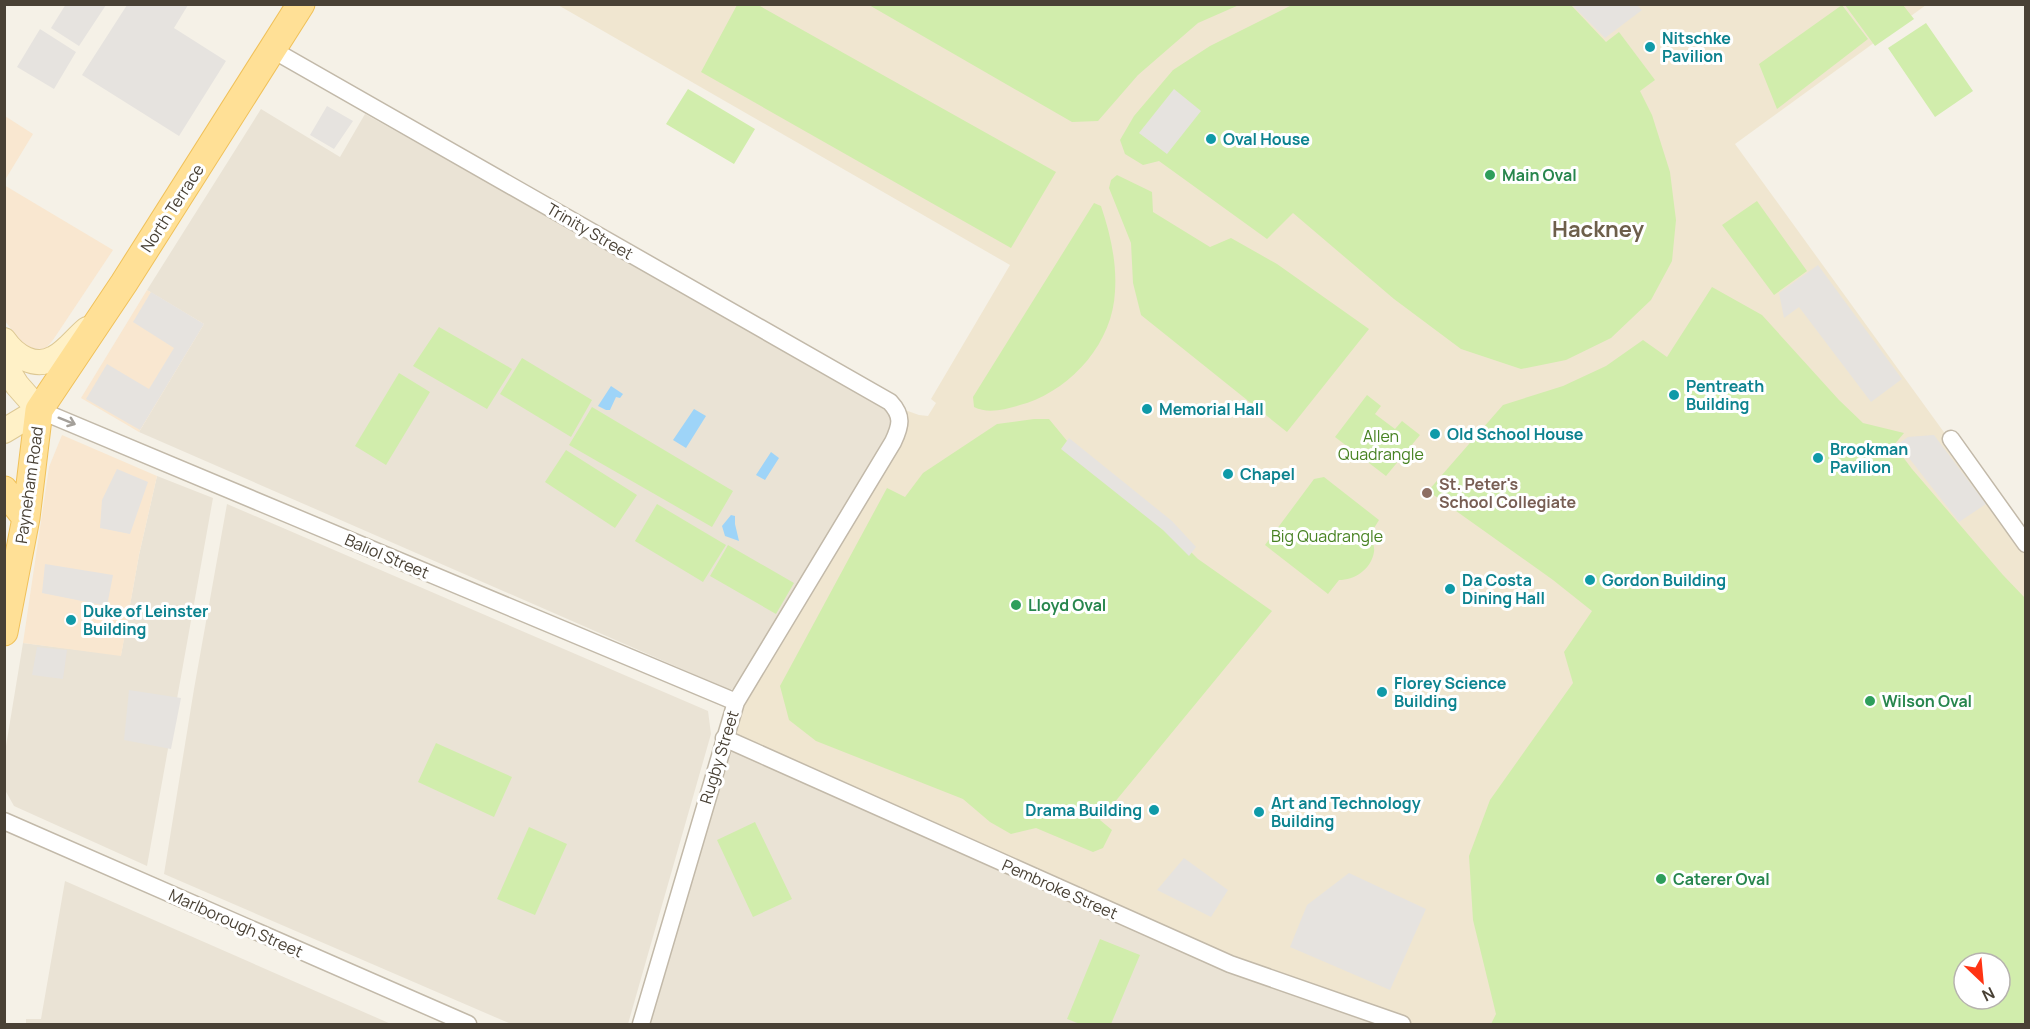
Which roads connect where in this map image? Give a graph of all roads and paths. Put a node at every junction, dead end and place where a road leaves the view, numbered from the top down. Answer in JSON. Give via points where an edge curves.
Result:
{"nodes":[{"id":1,"x":301,"y":4,"type":"edge"},
{"id":2,"x":273,"y":50,"type":"junction"},
{"id":3,"x":104,"y":314,"type":"junction"},
{"id":4,"x":4,"y":340,"type":"edge"},
{"id":5,"x":4,"y":364,"type":"edge"},
{"id":6,"x":4,"y":398,"type":"edge"},
{"id":7,"x":39,"y":410,"type":"junction"},
{"id":8,"x":900,"y":418,"type":"joint"},
{"id":9,"x":4,"y":431,"type":"edge"},
{"id":10,"x":1951,"y":439,"type":"dead end"},
{"id":11,"x":4,"y":490,"type":"edge"},
{"id":12,"x":26,"y":518,"type":"junction"},
{"id":13,"x":2025,"y":544,"type":"edge"},
{"id":14,"x":4,"y":632,"type":"edge"},
{"id":15,"x":736,"y":702,"type":"junction"},
{"id":16,"x":724,"y":738,"type":"junction"},
{"id":17,"x":4,"y":821,"type":"edge"},
{"id":18,"x":468,"y":1024,"type":"edge"},
{"id":19,"x":641,"y":1024,"type":"edge"},
{"id":20,"x":1402,"y":1024,"type":"edge"}],
"edges":[{"from":1,"to":2,"type":"main road","name":"North Terrace"},
{"from":2,"to":3,"type":"main road","name":"North Terrace"},
{"from":2,"to":8,"type":"street","name":"Trinity Street","via":[[890,402]]},
{"from":3,"to":4,"type":"main road","via":[[54,358],[42,362],[32,362],[12,352]]},
{"from":3,"to":7,"type":"main road","name":"North Terrace"},
{"from":5,"to":7,"type":"main road"},
{"from":6,"to":7,"type":"main road"},
{"from":7,"to":9,"type":"main road"},
{"from":7,"to":12,"type":"main road","name":"Payneham Road"},
{"from":7,"to":15,"type":"street","name":"Baliol Street","one_way":true},
{"from":8,"to":15,"type":"street","name":"Rugby Street","via":[[900,429],[893,442]]},
{"from":10,"to":13,"type":"street"},
{"from":11,"to":12,"type":"main road"},
{"from":12,"to":14,"type":"main road","name":"Payneham Road"},
{"from":15,"to":16,"type":"street","name":"Rugby Street"},
{"from":16,"to":19,"type":"street","name":"Rugby Street"},
{"from":16,"to":20,"type":"street","name":"Pembroke Street","via":[[1230,964]]},
{"from":17,"to":18,"type":"street","name":"Marlborough Street"}]}
